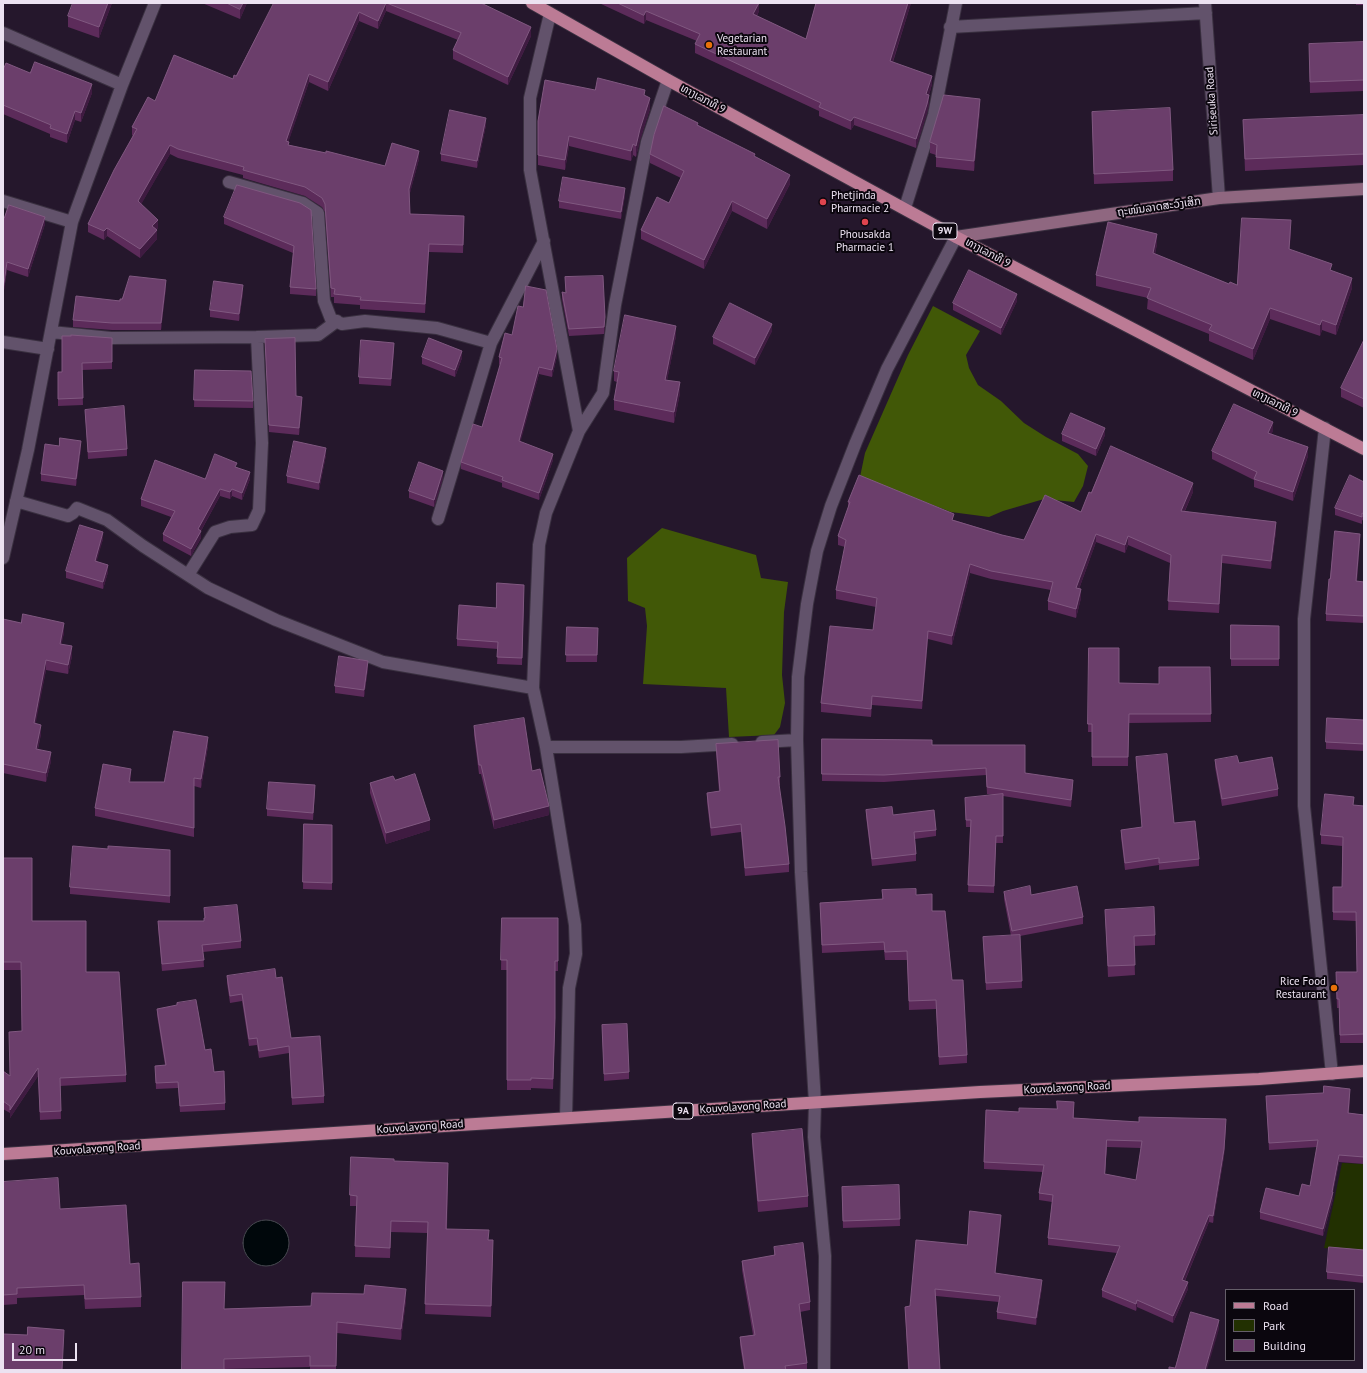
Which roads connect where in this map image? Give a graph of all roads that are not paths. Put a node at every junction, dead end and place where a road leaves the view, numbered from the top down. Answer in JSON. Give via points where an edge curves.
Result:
{"nodes":[{"id":1,"x":155,"y":3,"type":"edge"},
{"id":2,"x":532,"y":3,"type":"edge"},
{"id":3,"x":956,"y":3,"type":"edge"},
{"id":4,"x":1205,"y":8,"type":"edge"},
{"id":5,"x":550,"y":14,"type":"junction"},
{"id":6,"x":950,"y":27,"type":"junction"},
{"id":7,"x":3,"y":33,"type":"edge"},
{"id":8,"x":668,"y":80,"type":"junction"},
{"id":9,"x":122,"y":85,"type":"junction"},
{"id":10,"x":228,"y":182,"type":"dead end"},
{"id":11,"x":1364,"y":188,"type":"edge"},
{"id":12,"x":1219,"y":198,"type":"junction"},
{"id":13,"x":3,"y":201,"type":"edge"},
{"id":14,"x":905,"y":208,"type":"junction"},
{"id":15,"x":72,"y":222,"type":"junction"},
{"id":16,"x":956,"y":237,"type":"junction"},
{"id":17,"x":544,"y":241,"type":"junction"},
{"id":18,"x":337,"y":321,"type":"junction"},
{"id":19,"x":51,"y":332,"type":"junction"},
{"id":20,"x":257,"y":337,"type":"junction"},
{"id":21,"x":3,"y":342,"type":"edge"},
{"id":22,"x":491,"y":343,"type":"junction"},
{"id":23,"x":48,"y":349,"type":"junction"},
{"id":24,"x":1326,"y":428,"type":"junction"},
{"id":25,"x":579,"y":431,"type":"junction"},
{"id":26,"x":1364,"y":449,"type":"edge"},
{"id":27,"x":16,"y":500,"type":"junction"},
{"id":28,"x":438,"y":519,"type":"dead end"},
{"id":29,"x":3,"y":558,"type":"edge"},
{"id":30,"x":188,"y":575,"type":"junction"},
{"id":31,"x":533,"y":688,"type":"junction"},
{"id":32,"x":797,"y":740,"type":"junction"},
{"id":33,"x":546,"y":747,"type":"junction"},
{"id":34,"x":1364,"y":1071,"type":"edge"},
{"id":35,"x":1332,"y":1074,"type":"junction"},
{"id":36,"x":815,"y":1103,"type":"junction"},
{"id":37,"x":566,"y":1118,"type":"junction"},
{"id":38,"x":3,"y":1154,"type":"edge"},
{"id":39,"x":824,"y":1370,"type":"edge"}],
"edges":[{"from":1,"to":9,"type":"street"},
{"from":2,"to":5,"type":"main road","name":"ທາງເລກທີ 9","number":"9W"},
{"from":3,"to":6,"type":"street"},
{"from":4,"to":6,"type":"street"},
{"from":4,"to":12,"type":"street","name":"Siriseuka Road"},
{"from":5,"to":8,"type":"main road","name":"ທາງເລກທີ 9","number":"9W"},
{"from":5,"to":17,"type":"street","via":[[530,98],[530,170]]},
{"from":6,"to":14,"type":"street","via":[[934,115]]},
{"from":7,"to":9,"type":"street"},
{"from":8,"to":14,"type":"main road","name":"ທາງເລກທີ 9","number":"9W"},
{"from":8,"to":25,"type":"street","via":[[646,142],[615,305],[603,393]]},
{"from":9,"to":15,"type":"street"},
{"from":10,"to":18,"type":"street","via":[[303,203],[318,213],[324,302],[331,320]]},
{"from":11,"to":12,"type":"street","name":"ຖະໜົນລາດສະວົງເສິກ"},
{"from":12,"to":16,"type":"street","name":"ຖະໜົນລາດສະວົງເສິກ"},
{"from":13,"to":15,"type":"street"},
{"from":14,"to":16,"type":"main road","name":"ທາງເລກທີ 9","number":"9W"},
{"from":15,"to":19,"type":"street"},
{"from":16,"to":24,"type":"main road","name":"ທາງເລກທີ 9","number":"9W"},
{"from":16,"to":32,"type":"street","via":[[887,369],[831,506],[817,551],[807,604],[798,677]]},
{"from":17,"to":22,"type":"street"},
{"from":17,"to":25,"type":"street"},
{"from":18,"to":20,"type":"street","via":[[318,335]]},
{"from":18,"to":22,"type":"street","via":[[342,324],[365,321],[437,328]]},
{"from":19,"to":20,"type":"street","via":[[111,338]]},
{"from":19,"to":23,"type":"street"},
{"from":20,"to":30,"type":"street","via":[[262,443],[258,510],[252,525],[230,527],[215,532]]},
{"from":21,"to":23,"type":"street"},
{"from":22,"to":28,"type":"street"},
{"from":23,"to":27,"type":"street"},
{"from":24,"to":26,"type":"main road","name":"ທາງເລກທີ 9","number":"9W"},
{"from":24,"to":35,"type":"street","via":[[1304,619],[1304,806]]},
{"from":25,"to":31,"type":"street","via":[[546,513],[539,545]]},
{"from":27,"to":29,"type":"street"},
{"from":27,"to":30,"type":"street","via":[[68,516],[77,508],[107,520]]},
{"from":30,"to":31,"type":"street","via":[[208,588],[276,620],[384,662]]},
{"from":31,"to":33,"type":"street"},
{"from":32,"to":33,"type":"street","via":[[681,747]]},
{"from":32,"to":36,"type":"street","via":[[801,872]]},
{"from":33,"to":37,"type":"street","via":[[575,925],[576,954],[569,988]]},
{"from":34,"to":35,"type":"main road","name":"Kouvolavong Road","number":"9A"},
{"from":35,"to":36,"type":"main road","name":"Kouvolavong Road","number":"9A"},
{"from":36,"to":37,"type":"main road","name":"Kouvolavong Road","number":"9A"},
{"from":36,"to":39,"type":"street","via":[[814,1137],[825,1256]]},
{"from":37,"to":38,"type":"main road","name":"Kouvolavong Road","number":"9A"}]}
